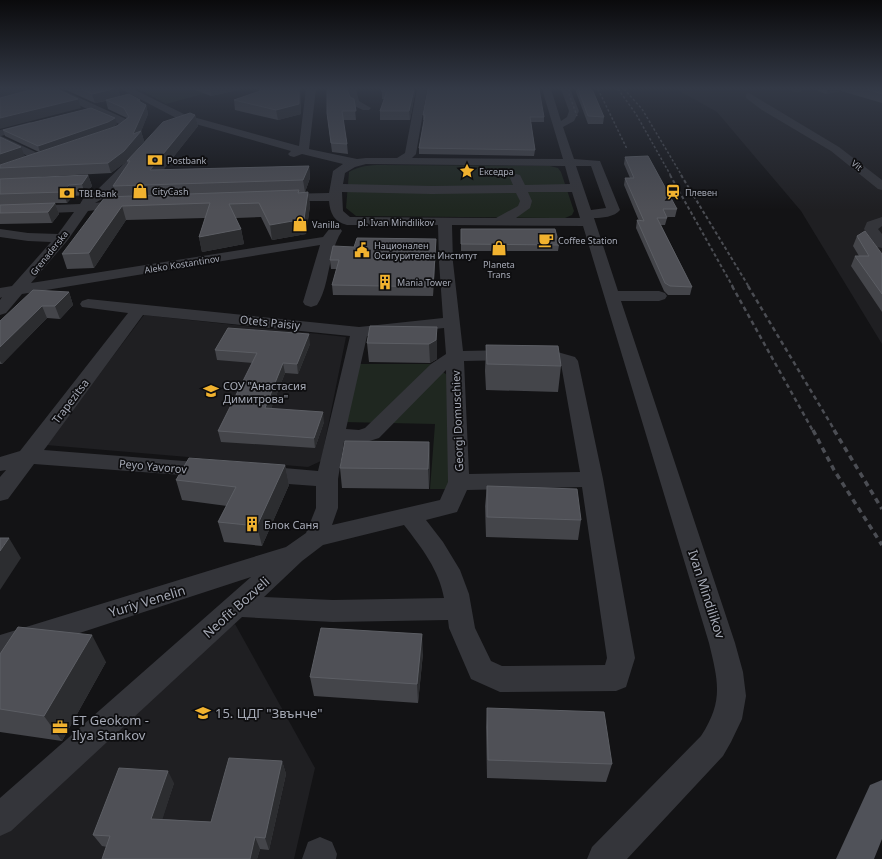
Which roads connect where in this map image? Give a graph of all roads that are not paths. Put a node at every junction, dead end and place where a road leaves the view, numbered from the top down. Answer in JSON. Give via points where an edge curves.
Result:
{"nodes":[{"id":1,"x":15,"y":129,"type":"edge"},
{"id":2,"x":120,"y":129,"type":"edge"},
{"id":3,"x":199,"y":129,"type":"edge"},
{"id":4,"x":222,"y":129,"type":"edge"},
{"id":5,"x":308,"y":129,"type":"edge"},
{"id":6,"x":415,"y":129,"type":"edge"},
{"id":7,"x":559,"y":129,"type":"edge"},
{"id":8,"x":801,"y":129,"type":"edge"},
{"id":9,"x":0,"y":133,"type":"edge"},
{"id":10,"x":0,"y":139,"type":"edge"},
{"id":11,"x":94,"y":139,"type":"edge"},
{"id":12,"x":148,"y":145,"type":"edge"},
{"id":13,"x":297,"y":152,"type":"junction"},
{"id":14,"x":485,"y":160,"type":"junction"},
{"id":15,"x":400,"y":161,"type":"junction"},
{"id":16,"x":26,"y":162,"type":"edge"},
{"id":17,"x":358,"y":163,"type":"junction"},
{"id":18,"x":570,"y":163,"type":"junction"},
{"id":19,"x":340,"y":171,"type":"junction"},
{"id":20,"x":98,"y":180,"type":"edge"},
{"id":21,"x":113,"y":180,"type":"junction"},
{"id":22,"x":879,"y":180,"type":"edge"},
{"id":23,"x":521,"y":188,"type":"junction"},
{"id":24,"x":578,"y":188,"type":"junction"},
{"id":25,"x":336,"y":192,"type":"junction"},
{"id":26,"x":266,"y":199,"type":"edge"},
{"id":27,"x":94,"y":203,"type":"junction"},
{"id":28,"x":135,"y":203,"type":"edge"},
{"id":29,"x":0,"y":205,"type":"edge"},
{"id":30,"x":434,"y":209,"type":"junction"},
{"id":31,"x":0,"y":211,"type":"edge"},
{"id":32,"x":588,"y":218,"type":"junction"},
{"id":33,"x":882,"y":221,"type":"edge"},
{"id":34,"x":347,"y":222,"type":"junction"},
{"id":35,"x":498,"y":222,"type":"junction"},
{"id":36,"x":0,"y":233,"type":"edge"},
{"id":37,"x":62,"y":238,"type":"junction"},
{"id":38,"x":328,"y":240,"type":"junction"},
{"id":39,"x":882,"y":244,"type":"edge"},
{"id":40,"x":36,"y":288,"type":"junction"},
{"id":41,"x":17,"y":291,"type":"junction"},
{"id":42,"x":0,"y":293,"type":"edge"},
{"id":43,"x":613,"y":296,"type":"junction"},
{"id":44,"x":659,"y":296,"type":"dead end"},
{"id":45,"x":311,"y":302,"type":"dead end"},
{"id":46,"x":88,"y":304,"type":"dead end"},
{"id":47,"x":139,"y":308,"type":"junction"},
{"id":48,"x":3,"y":316,"type":"edge"},
{"id":49,"x":452,"y":322,"type":"junction"},
{"id":50,"x":359,"y":332,"type":"junction"},
{"id":51,"x":455,"y":356,"type":"junction"},
{"id":52,"x":334,"y":435,"type":"junction"},
{"id":53,"x":28,"y":456,"type":"junction"},
{"id":54,"x":0,"y":464,"type":"edge"},
{"id":55,"x":327,"y":479,"type":"junction"},
{"id":56,"x":592,"y":479,"type":"junction"},
{"id":57,"x":459,"y":482,"type":"junction"},
{"id":58,"x":0,"y":493,"type":"edge"},
{"id":59,"x":410,"y":516,"type":"junction"},
{"id":60,"x":316,"y":538,"type":"junction"},
{"id":61,"x":294,"y":554,"type":"junction"},
{"id":62,"x":237,"y":606,"type":"junction"},
{"id":63,"x":459,"y":609,"type":"junction"},
{"id":64,"x":0,"y":647,"type":"edge"},
{"id":65,"x":882,"y":797,"type":"edge"},
{"id":66,"x":0,"y":820,"type":"edge"},
{"id":67,"x":861,"y":846,"type":"edge"},
{"id":68,"x":604,"y":859,"type":"edge"}],
"edges":[{"from":1,"to":9,"type":"street"},
{"from":2,"to":11,"type":"street"},
{"from":3,"to":13,"type":"street"},
{"from":4,"to":13,"type":"street"},
{"from":5,"to":13,"type":"street","via":[[306,147]]},
{"from":6,"to":15,"type":"street","via":[[410,154]]},
{"from":7,"to":18,"type":"street"},
{"from":8,"to":22,"type":"street","name":"Vit"},
{"from":10,"to":16,"type":"street","via":[[42,156]]},
{"from":12,"to":21,"type":"street","name":"Grenaderska","via":[[132,164]]},
{"from":13,"to":17,"type":"street"},
{"from":13,"to":19,"type":"street"},
{"from":14,"to":15,"type":"street"},
{"from":14,"to":18,"type":"street"},
{"from":14,"to":23,"type":"street","via":[[516,177]]},
{"from":15,"to":17,"type":"street"},
{"from":17,"to":19,"type":"street"},
{"from":18,"to":24,"type":"street"},
{"from":18,"to":32,"type":"street","name":"pl. Ivan Mindilikov","via":[[596,163],[613,210]]},
{"from":19,"to":25,"type":"street","name":"pl. Ivan Mindilikov"},
{"from":20,"to":21,"type":"street"},
{"from":21,"to":27,"type":"street","name":"Grenaderska"},
{"from":23,"to":24,"type":"street"},
{"from":23,"to":30,"type":"street"},
{"from":23,"to":35,"type":"street","via":[[526,201],[524,208]]},
{"from":24,"to":32,"type":"street"},
{"from":25,"to":26,"type":"street"},
{"from":25,"to":30,"type":"street"},
{"from":25,"to":34,"type":"street","name":"pl. Ivan Mindilikov","via":[[335,205],[339,216]]},
{"from":27,"to":28,"type":"street"},
{"from":27,"to":29,"type":"street"},
{"from":27,"to":31,"type":"street"},
{"from":27,"to":37,"type":"street","name":"Grenaderska"},
{"from":27,"to":40,"type":"street","name":"Grenaderska"},
{"from":30,"to":34,"type":"street","name":"pl. Ivan Mindilikov"},
{"from":30,"to":35,"type":"street","name":"pl. Ivan Mindilikov"},
{"from":30,"to":49,"type":"street","name":"Georgi Domuschiev","via":[[446,262]]},
{"from":32,"to":35,"type":"street","name":"pl. Ivan Mindilikov"},
{"from":32,"to":43,"type":"street","name":"Ivan Mindilikov"},
{"from":33,"to":39,"type":"street","via":[[872,225],[871,229]]},
{"from":34,"to":38,"type":"street","via":[[338,227]]},
{"from":36,"to":37,"type":"street"},
{"from":37,"to":41,"type":"street","name":"Grenaderska"},
{"from":38,"to":40,"type":"street","name":"Aleko Kostantinov"},
{"from":38,"to":45,"type":"street"},
{"from":40,"to":41,"type":"street","name":"Aleko Kostantinov"},
{"from":40,"to":48,"type":"street","name":"Grenaderska"},
{"from":41,"to":42,"type":"street","name":"Aleko Kostantinov"},
{"from":41,"to":48,"type":"street","name":"Grenaderska"},
{"from":43,"to":44,"type":"street"},
{"from":43,"to":68,"type":"street","name":"Ivan Mindilikov","via":[[722,643],[732,689],[732,709],[724,729],[712,746]]},
{"from":46,"to":47,"type":"street","name":"Otets Paisiy"},
{"from":47,"to":50,"type":"street","name":"Otets Paisiy"},
{"from":47,"to":53,"type":"street","name":"Trapezitsa"},
{"from":49,"to":50,"type":"street","name":"Otets Paisiy"},
{"from":49,"to":51,"type":"street","name":"Georgi Domuschiev"},
{"from":50,"to":52,"type":"street"},
{"from":51,"to":52,"type":"street","via":[[438,368],[372,432],[360,436]]},
{"from":51,"to":56,"type":"street","via":[[547,354],[569,361]]},
{"from":51,"to":57,"type":"street","name":"Georgi Domuschiev"},
{"from":52,"to":55,"type":"street"},
{"from":53,"to":54,"type":"street"},
{"from":53,"to":55,"type":"street","name":"Peyo Yavorov"},
{"from":53,"to":58,"type":"street","name":"Trapezitsa"},
{"from":55,"to":60,"type":"street","via":[[327,508]]},
{"from":56,"to":57,"type":"street"},
{"from":56,"to":63,"type":"street","via":[[621,658],[616,678],[500,679],[481,670],[462,628]]},
{"from":57,"to":59,"type":"street","name":"Georgi Domuschiev","via":[[449,506]]},
{"from":59,"to":60,"type":"street","name":"Georgi Domuschiev"},
{"from":59,"to":63,"type":"street","via":[[441,556],[456,590]]},
{"from":60,"to":61,"type":"street","name":"Neofit Bozveli"},
{"from":61,"to":62,"type":"street","name":"Neofit Bozveli"},
{"from":61,"to":64,"type":"street","name":"Yuriy Venelin"},
{"from":62,"to":63,"type":"street","via":[[333,611]]},
{"from":62,"to":66,"type":"street","name":"Neofit Bozveli"},
{"from":65,"to":67,"type":"main road"}]}
